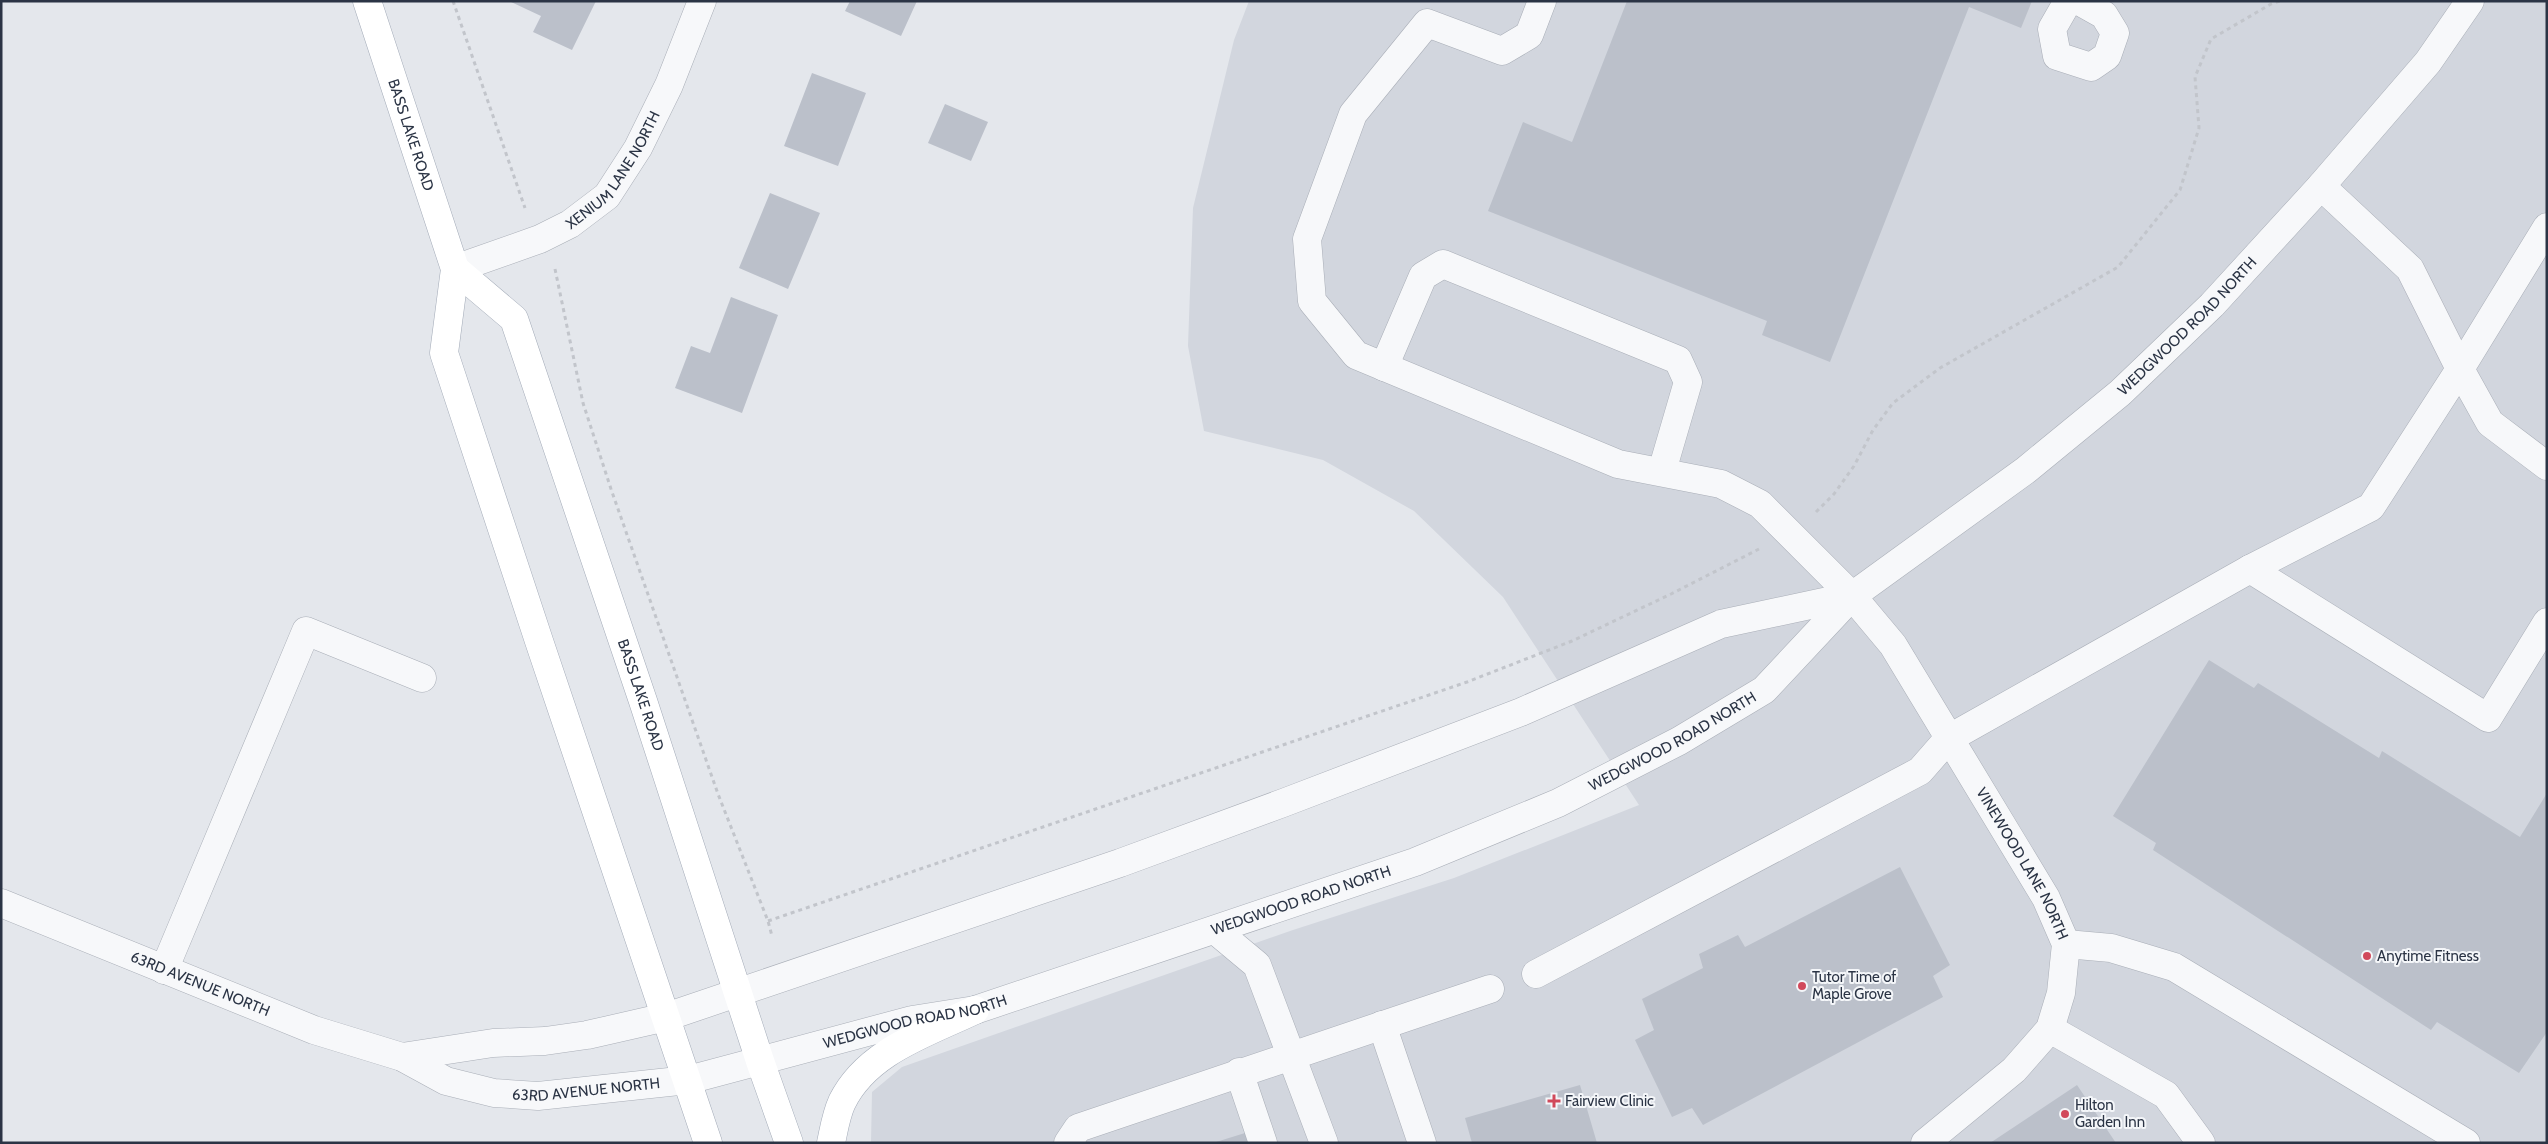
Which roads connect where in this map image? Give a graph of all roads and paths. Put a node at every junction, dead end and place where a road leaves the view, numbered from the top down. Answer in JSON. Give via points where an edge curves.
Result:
{"nodes":[{"id":1,"x":367,"y":1,"type":"edge"},
{"id":2,"x":453,"y":1,"type":"edge"},
{"id":3,"x":702,"y":1,"type":"edge"},
{"id":4,"x":1542,"y":1,"type":"edge"},
{"id":5,"x":2068,"y":1,"type":"edge"},
{"id":6,"x":2079,"y":1,"type":"edge"},
{"id":7,"x":2280,"y":1,"type":"edge"},
{"id":8,"x":2470,"y":1,"type":"edge"},
{"id":9,"x":2321,"y":186,"type":"junction"},
{"id":10,"x":2547,"y":227,"type":"edge"},
{"id":11,"x":540,"y":240,"type":"junction"},
{"id":12,"x":455,"y":270,"type":"junction"},
{"id":13,"x":1384,"y":366,"type":"junction"},
{"id":14,"x":2460,"y":369,"type":"junction"},
{"id":15,"x":2544,"y":458,"type":"edge"},
{"id":16,"x":1662,"y":471,"type":"junction"},
{"id":17,"x":1786,"y":533,"type":"junction"},
{"id":18,"x":2250,"y":569,"type":"junction"},
{"id":19,"x":1852,"y":596,"type":"junction"},
{"id":20,"x":2547,"y":622,"type":"edge"},
{"id":21,"x":422,"y":678,"type":"dead end"},
{"id":22,"x":1948,"y":739,"type":"junction"},
{"id":23,"x":1,"y":903,"type":"edge"},
{"id":24,"x":768,"y":921,"type":"junction"},
{"id":25,"x":1215,"y":930,"type":"junction"},
{"id":26,"x":772,"y":936,"type":"dead end"},
{"id":27,"x":2066,"y":944,"type":"junction"},
{"id":28,"x":164,"y":970,"type":"junction"},
{"id":29,"x":1536,"y":974,"type":"dead end"},
{"id":30,"x":1490,"y":989,"type":"dead end"},
{"id":31,"x":739,"y":994,"type":"junction"},
{"id":32,"x":975,"y":1010,"type":"junction"},
{"id":33,"x":666,"y":1017,"type":"junction"},
{"id":34,"x":1382,"y":1024,"type":"junction"},
{"id":35,"x":2050,"y":1029,"type":"junction"},
{"id":36,"x":1292,"y":1054,"type":"junction"},
{"id":37,"x":402,"y":1057,"type":"junction"},
{"id":38,"x":760,"y":1061,"type":"junction"},
{"id":39,"x":1240,"y":1072,"type":"junction"},
{"id":40,"x":688,"y":1080,"type":"junction"},
{"id":41,"x":708,"y":1143,"type":"edge"},
{"id":42,"x":789,"y":1143,"type":"edge"},
{"id":43,"x":831,"y":1143,"type":"edge"},
{"id":44,"x":1068,"y":1143,"type":"edge"},
{"id":45,"x":1263,"y":1143,"type":"edge"},
{"id":46,"x":1324,"y":1143,"type":"edge"},
{"id":47,"x":1422,"y":1143,"type":"edge"},
{"id":48,"x":1925,"y":1143,"type":"edge"},
{"id":49,"x":2201,"y":1143,"type":"edge"},
{"id":50,"x":2466,"y":1143,"type":"edge"}],
"edges":[{"from":1,"to":12,"type":"main road","name":"BASS LAKE ROAD"},
{"from":2,"to":11,"type":"path","via":[[519,196]]},
{"from":3,"to":11,"type":"street","name":"XENIUM LANE NORTH","via":[[669,85],[638,148],[607,196],[570,224]]},
{"from":4,"to":13,"type":"street","name":"VINEWOOD LANE NORTH","via":[[1529,35],[1502,51],[1427,23],[1353,114],[1308,239],[1312,301],[1356,354]]},
{"from":5,"to":6,"type":"street","via":[[2052,29],[2057,56],[2092,67],[2107,56],[2115,33],[2104,15]]},
{"from":7,"to":17,"type":"path","via":[[2211,39],[2195,78],[2199,128],[2180,190],[2118,267],[1940,368],[1893,403],[1834,494],[1813,515]]},
{"from":8,"to":9,"type":"street","name":"WEDGWOOD ROAD NORTH","via":[[2428,62]]},
{"from":9,"to":14,"type":"street","via":[[2410,269]]},
{"from":9,"to":19,"type":"street","name":"WEDGWOOD ROAD NORTH","via":[[2212,306],[2120,393],[2026,470]]},
{"from":10,"to":14,"type":"street"},
{"from":11,"to":12,"type":"street","name":"XENIUM LANE NORTH"},
{"from":11,"to":24,"type":"path","via":[[554,266],[583,403],[611,489],[718,794]]},
{"from":12,"to":31,"type":"main road","name":"BASS LAKE ROAD","via":[[514,319],[644,701]]},
{"from":12,"to":33,"type":"main road","name":"BASS LAKE ROAD","via":[[444,352]]},
{"from":13,"to":16,"type":"street","name":"VINEWOOD LANE NORTH","via":[[1618,464]]},
{"from":13,"to":16,"type":"street","via":[[1423,276],[1442,264],[1678,360],[1688,382]]},
{"from":14,"to":15,"type":"street","via":[[2490,423]]},
{"from":14,"to":18,"type":"street","via":[[2371,507]]},
{"from":16,"to":17,"type":"street","name":"VINEWOOD LANE NORTH","via":[[1720,484],[1760,504]]},
{"from":17,"to":19,"type":"street","name":"VINEWOOD LANE NORTH"},
{"from":17,"to":24,"type":"path","via":[[1750,554],[1572,641],[1467,682]]},
{"from":18,"to":20,"type":"street","via":[[2488,718]]},
{"from":18,"to":22,"type":"street"},
{"from":19,"to":22,"type":"street","name":"VINEWOOD LANE NORTH","via":[[1893,646]]},
{"from":19,"to":25,"type":"street","name":"WEDGWOOD ROAD NORTH","via":[[1764,690],[1679,741],[1558,803],[1415,862]]},
{"from":19,"to":31,"type":"street","name":"WEDGWOOD ROAD NORTH","via":[[1721,624],[1521,712],[1283,803],[1120,863]]},
{"from":21,"to":28,"type":"street","via":[[306,631]]},
{"from":22,"to":27,"type":"street","name":"VINEWOOD LANE NORTH","via":[[2046,898]]},
{"from":22,"to":29,"type":"street","via":[[1920,771]]},
{"from":23,"to":28,"type":"street","name":"63RD AVENUE NORTH"},
{"from":24,"to":26,"type":"path"},
{"from":25,"to":32,"type":"street","name":"WEDGWOOD ROAD NORTH"},
{"from":25,"to":36,"type":"street","via":[[1258,965]]},
{"from":27,"to":35,"type":"street","name":"VINEWOOD LANE NORTH","via":[[2061,993]]},
{"from":27,"to":50,"type":"street","via":[[2111,948],[2174,967]]},
{"from":28,"to":37,"type":"street","name":"63RD AVENUE NORTH","via":[[314,1030]]},
{"from":30,"to":34,"type":"street"},
{"from":31,"to":33,"type":"street","name":"WEDGWOOD ROAD NORTH"},
{"from":31,"to":38,"type":"main road","name":"BASS LAKE ROAD"},
{"from":32,"to":38,"type":"street","name":"WEDGWOOD ROAD NORTH","via":[[912,1020]]},
{"from":32,"to":43,"type":"main road","via":[[892,1050],[867,1068],[842,1102]]},
{"from":33,"to":37,"type":"street","name":"63RD AVENUE NORTH","via":[[553,1040],[494,1043]]},
{"from":33,"to":40,"type":"main road","name":"BASS LAKE ROAD"},
{"from":34,"to":36,"type":"street"},
{"from":34,"to":47,"type":"street"},
{"from":35,"to":48,"type":"street","name":"VINEWOOD LANE NORTH","via":[[2014,1070]]},
{"from":35,"to":49,"type":"street","via":[[2166,1095]]},
{"from":36,"to":39,"type":"street"},
{"from":36,"to":46,"type":"street"},
{"from":37,"to":40,"type":"street","name":"63RD AVENUE NORTH","via":[[446,1081],[494,1093],[529,1096]]},
{"from":38,"to":40,"type":"street","name":"WEDGWOOD ROAD NORTH"},
{"from":38,"to":42,"type":"main road","name":"BASS LAKE ROAD"},
{"from":39,"to":44,"type":"street","via":[[1078,1128]]},
{"from":39,"to":45,"type":"street"},
{"from":40,"to":41,"type":"main road","name":"BASS LAKE ROAD"}]}
